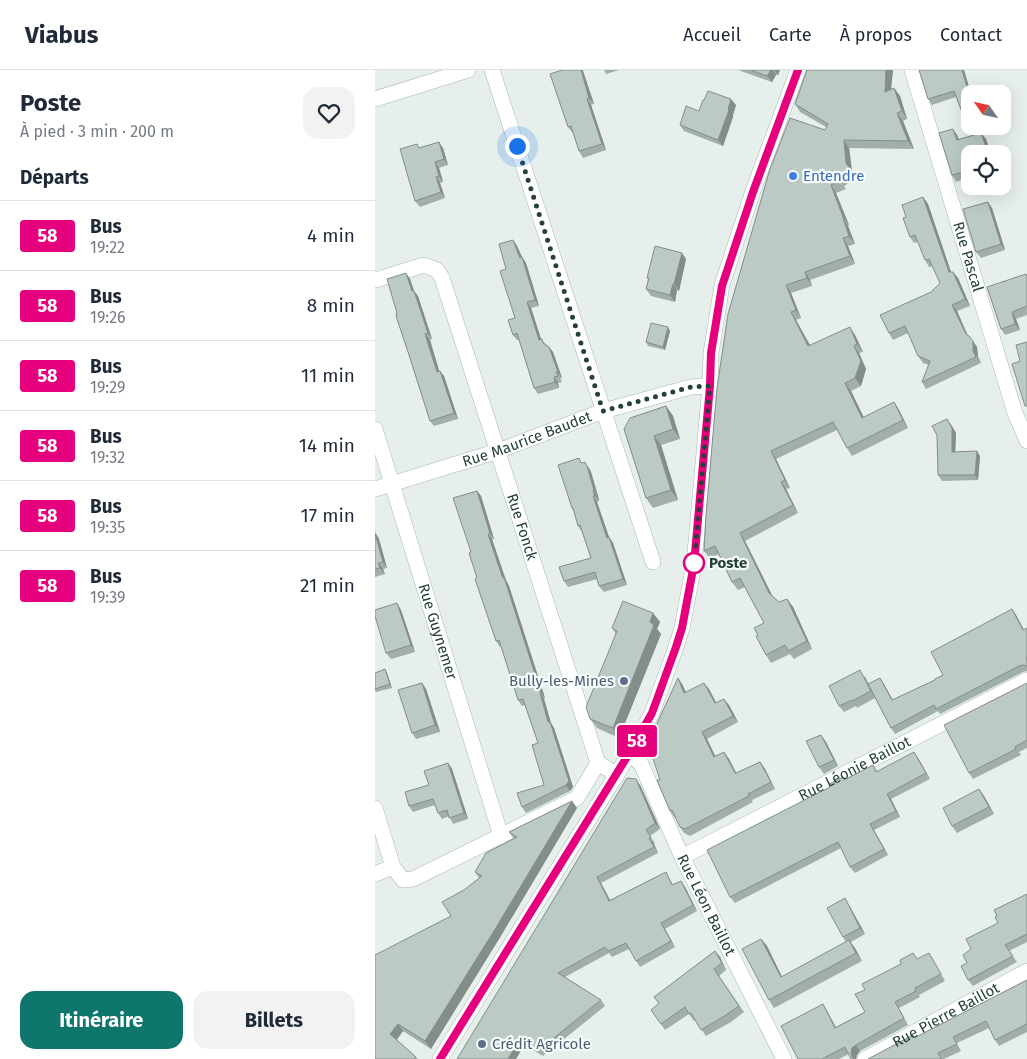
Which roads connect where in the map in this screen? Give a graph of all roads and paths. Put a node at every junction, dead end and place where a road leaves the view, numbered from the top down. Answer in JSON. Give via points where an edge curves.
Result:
{"nodes":[{"id":1,"x":468,"y":70,"type":"edge"},
{"id":2,"x":492,"y":70,"type":"edge"},
{"id":3,"x":798,"y":70,"type":"edge"},
{"id":4,"x":913,"y":70,"type":"edge"},
{"id":5,"x":375,"y":100,"type":"edge"},
{"id":6,"x":380,"y":278,"type":"edge"},
{"id":7,"x":710,"y":386,"type":"junction"},
{"id":8,"x":603,"y":411,"type":"junction"},
{"id":9,"x":375,"y":429,"type":"edge"},
{"id":10,"x":1027,"y":441,"type":"edge"},
{"id":11,"x":498,"y":452,"type":"junction"},
{"id":12,"x":393,"y":484,"type":"junction"},
{"id":13,"x":375,"y":489,"type":"edge"},
{"id":14,"x":653,"y":562,"type":"dead end"},
{"id":15,"x":1027,"y":680,"type":"edge"},
{"id":16,"x":630,"y":752,"type":"junction"},
{"id":17,"x":598,"y":763,"type":"junction"},
{"id":18,"x":617,"y":775,"type":"junction"},
{"id":19,"x":375,"y":808,"type":"edge"},
{"id":20,"x":501,"y":836,"type":"junction"},
{"id":21,"x":683,"y":857,"type":"junction"},
{"id":22,"x":393,"y":866,"type":"junction"},
{"id":23,"x":375,"y":874,"type":"edge"},
{"id":24,"x":1027,"y":971,"type":"edge"},
{"id":25,"x":440,"y":1059,"type":"edge"},
{"id":26,"x":784,"y":1059,"type":"edge"},
{"id":27,"x":865,"y":1059,"type":"edge"}],
"edges":[{"from":1,"to":5,"type":"street"},
{"from":2,"to":8,"type":"street"},
{"from":3,"to":7,"type":"street","via":[[722,286],[711,353]]},
{"from":4,"to":10,"type":"street","name":"Rue Pascal","via":[[1015,413]]},
{"from":6,"to":11,"type":"street","name":"Rue Fonck","via":[[424,265],[437,270]]},
{"from":7,"to":8,"type":"street","name":"Rue Maurice Baudet","via":[[691,387]]},
{"from":7,"to":16,"type":"street","via":[[694,564],[682,628],[652,713]]},
{"from":8,"to":11,"type":"street","name":"Rue Maurice Baudet"},
{"from":8,"to":14,"type":"street"},
{"from":9,"to":12,"type":"street","name":"Rue Guynemer"},
{"from":11,"to":12,"type":"street","name":"Rue Maurice Baudet"},
{"from":11,"to":17,"type":"street","name":"Rue Fonck"},
{"from":12,"to":13,"type":"street","name":"Rue Maurice Baudet"},
{"from":12,"to":20,"type":"street","name":"Rue Guynemer"},
{"from":15,"to":21,"type":"street","name":"Rue Léonie Baillot"},
{"from":16,"to":18,"type":"street"},
{"from":16,"to":21,"type":"street","name":"Rue Léon Baillot","via":[[641,764]]},
{"from":17,"to":18,"type":"street"},
{"from":17,"to":20,"type":"street","via":[[577,798]]},
{"from":18,"to":25,"type":"street"},
{"from":19,"to":22,"type":"street"},
{"from":20,"to":22,"type":"street","via":[[413,879],[403,880]]},
{"from":21,"to":26,"type":"street","name":"Rue Léon Baillot"},
{"from":22,"to":23,"type":"street"},
{"from":24,"to":27,"type":"street","name":"Rue Pierre Baillot"}]}
